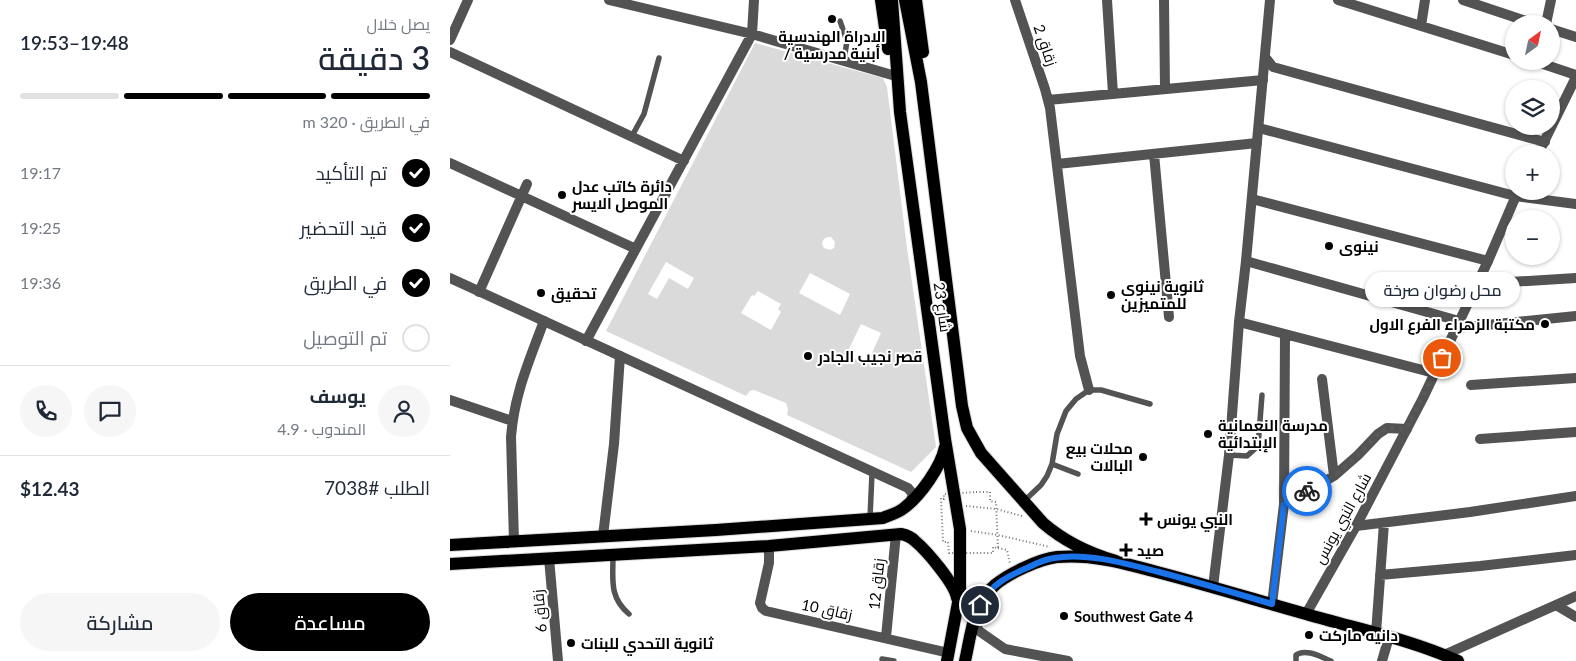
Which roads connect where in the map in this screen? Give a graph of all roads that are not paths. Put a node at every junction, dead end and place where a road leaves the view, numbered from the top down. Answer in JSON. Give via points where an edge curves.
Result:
{"nodes":[{"id":1,"x":468,"y":0,"type":"edge"},
{"id":2,"x":609,"y":0,"type":"edge"},
{"id":3,"x":754,"y":0,"type":"edge"},
{"id":4,"x":905,"y":0,"type":"edge"},
{"id":5,"x":916,"y":0,"type":"edge"},
{"id":6,"x":1014,"y":0,"type":"edge"},
{"id":7,"x":1107,"y":0,"type":"edge"},
{"id":8,"x":1164,"y":0,"type":"edge"},
{"id":9,"x":1270,"y":0,"type":"edge"},
{"id":10,"x":1338,"y":0,"type":"edge"},
{"id":11,"x":1425,"y":0,"type":"edge"},
{"id":12,"x":1463,"y":0,"type":"edge"},
{"id":13,"x":1551,"y":0,"type":"edge"},
{"id":14,"x":888,"y":1,"type":"edge"},
{"id":15,"x":1359,"y":3,"type":"edge"},
{"id":16,"x":1508,"y":15,"type":"edge"},
{"id":17,"x":1548,"y":15,"type":"edge"},
{"id":18,"x":840,"y":21,"type":"dead end"},
{"id":19,"x":1421,"y":26,"type":"junction"},
{"id":20,"x":1560,"y":32,"type":"edge"},
{"id":21,"x":752,"y":34,"type":"junction"},
{"id":22,"x":451,"y":35,"type":"edge"},
{"id":23,"x":1576,"y":37,"type":"edge"},
{"id":24,"x":450,"y":52,"type":"edge"},
{"id":25,"x":1505,"y":52,"type":"edge"},
{"id":26,"x":1265,"y":57,"type":"junction"},
{"id":27,"x":659,"y":58,"type":"dead end"},
{"id":28,"x":844,"y":60,"type":"junction"},
{"id":29,"x":1559,"y":70,"type":"edge"},
{"id":30,"x":892,"y":75,"type":"junction"},
{"id":31,"x":1576,"y":76,"type":"edge"},
{"id":32,"x":1263,"y":80,"type":"junction"},
{"id":33,"x":1165,"y":89,"type":"junction"},
{"id":34,"x":1112,"y":94,"type":"junction"},
{"id":35,"x":1048,"y":100,"type":"junction"},
{"id":36,"x":900,"y":112,"type":"junction"},
{"id":37,"x":925,"y":114,"type":"junction"},
{"id":38,"x":1258,"y":128,"type":"junction"},
{"id":39,"x":632,"y":136,"type":"junction"},
{"id":40,"x":1545,"y":142,"type":"junction"},
{"id":41,"x":1257,"y":143,"type":"junction"},
{"id":42,"x":1543,"y":145,"type":"edge"},
{"id":43,"x":1154,"y":154,"type":"junction"},
{"id":44,"x":684,"y":161,"type":"junction"},
{"id":45,"x":450,"y":163,"type":"edge"},
{"id":46,"x":1057,"y":164,"type":"junction"},
{"id":47,"x":527,"y":184,"type":"dead end"},
{"id":48,"x":1505,"y":191,"type":"edge"},
{"id":49,"x":522,"y":196,"type":"junction"},
{"id":50,"x":1252,"y":199,"type":"junction"},
{"id":51,"x":1514,"y":200,"type":"edge"},
{"id":52,"x":1552,"y":200,"type":"edge"},
{"id":53,"x":1576,"y":204,"type":"edge"},
{"id":54,"x":636,"y":249,"type":"junction"},
{"id":55,"x":1246,"y":261,"type":"junction"},
{"id":56,"x":1488,"y":261,"type":"junction"},
{"id":57,"x":450,"y":278,"type":"edge"},
{"id":58,"x":1576,"y":278,"type":"edge"},
{"id":59,"x":1477,"y":284,"type":"junction"},
{"id":60,"x":479,"y":292,"type":"junction"},
{"id":61,"x":1576,"y":316,"type":"edge"},
{"id":62,"x":1169,"y":317,"type":"dead end"},
{"id":63,"x":544,"y":321,"type":"junction"},
{"id":64,"x":1239,"y":322,"type":"junction"},
{"id":65,"x":1458,"y":324,"type":"junction"},
{"id":66,"x":1285,"y":335,"type":"junction"},
{"id":67,"x":586,"y":341,"type":"junction"},
{"id":68,"x":620,"y":356,"type":"junction"},
{"id":69,"x":1434,"y":373,"type":"junction"},
{"id":70,"x":1576,"y":378,"type":"edge"},
{"id":71,"x":1322,"y":379,"type":"dead end"},
{"id":72,"x":1471,"y":385,"type":"dead end"},
{"id":73,"x":1089,"y":390,"type":"junction"},
{"id":74,"x":1262,"y":395,"type":"dead end"},
{"id":75,"x":450,"y":400,"type":"edge"},
{"id":76,"x":1150,"y":404,"type":"dead end"},
{"id":77,"x":512,"y":421,"type":"junction"},
{"id":78,"x":1406,"y":429,"type":"junction"},
{"id":79,"x":1576,"y":432,"type":"edge"},
{"id":80,"x":1480,"y":439,"type":"dead end"},
{"id":81,"x":945,"y":440,"type":"junction"},
{"id":82,"x":1229,"y":455,"type":"junction"},
{"id":83,"x":1052,"y":464,"type":"junction"},
{"id":84,"x":872,"y":473,"type":"junction"},
{"id":85,"x":1078,"y":474,"type":"dead end"},
{"id":86,"x":1334,"y":476,"type":"junction"},
{"id":87,"x":1576,"y":496,"type":"edge"},
{"id":88,"x":1023,"y":502,"type":"junction"},
{"id":89,"x":910,"y":503,"type":"junction"},
{"id":90,"x":1284,"y":504,"type":"junction"},
{"id":91,"x":870,"y":520,"type":"junction"},
{"id":92,"x":1384,"y":523,"type":"junction"},
{"id":93,"x":1356,"y":526,"type":"junction"},
{"id":94,"x":896,"y":534,"type":"junction"},
{"id":95,"x":603,"y":536,"type":"junction"},
{"id":96,"x":514,"y":541,"type":"junction"},
{"id":97,"x":450,"y":545,"type":"edge"},
{"id":98,"x":769,"y":546,"type":"junction"},
{"id":99,"x":613,"y":554,"type":"junction"},
{"id":100,"x":1576,"y":555,"type":"edge"},
{"id":101,"x":549,"y":558,"type":"junction"},
{"id":102,"x":1116,"y":561,"type":"junction"},
{"id":103,"x":450,"y":564,"type":"edge"},
{"id":104,"x":1380,"y":575,"type":"junction"},
{"id":105,"x":1213,"y":587,"type":"junction"},
{"id":106,"x":1576,"y":596,"type":"edge"},
{"id":107,"x":1272,"y":604,"type":"junction"},
{"id":108,"x":1556,"y":605,"type":"junction"},
{"id":109,"x":958,"y":608,"type":"junction"},
{"id":110,"x":629,"y":614,"type":"dead end"},
{"id":111,"x":1306,"y":614,"type":"junction"},
{"id":112,"x":1576,"y":618,"type":"edge"},
{"id":113,"x":974,"y":623,"type":"junction"},
{"id":114,"x":1376,"y":634,"type":"junction"},
{"id":115,"x":886,"y":638,"type":"junction"},
{"id":116,"x":1389,"y":638,"type":"junction"},
{"id":117,"x":1444,"y":655,"type":"junction"},
{"id":118,"x":948,"y":657,"type":"edge"},
{"id":119,"x":882,"y":659,"type":"dead end"},
{"id":120,"x":558,"y":661,"type":"edge"},
{"id":121,"x":894,"y":661,"type":"edge"},
{"id":122,"x":965,"y":661,"type":"edge"},
{"id":123,"x":1068,"y":661,"type":"edge"},
{"id":124,"x":1296,"y":661,"type":"edge"},
{"id":125,"x":1331,"y":661,"type":"edge"},
{"id":126,"x":1382,"y":661,"type":"edge"},
{"id":127,"x":1458,"y":661,"type":"edge"}],
"edges":[{"from":1,"to":22,"type":"street"},
{"from":2,"to":21,"type":"street"},
{"from":3,"to":21,"type":"street"},
{"from":4,"to":37,"type":"main road"},
{"from":5,"to":37,"type":"main road","via":[[924,60]]},
{"from":6,"to":35,"type":"street","name":"زقاق 2"},
{"from":7,"to":34,"type":"street"},
{"from":8,"to":33,"type":"street"},
{"from":9,"to":26,"type":"street"},
{"from":10,"to":15,"type":"street"},
{"from":11,"to":19,"type":"street"},
{"from":12,"to":16,"type":"street"},
{"from":13,"to":17,"type":"street"},
{"from":14,"to":30,"type":"main road"},
{"from":14,"to":36,"type":"main road"},
{"from":15,"to":19,"type":"street"},
{"from":18,"to":28,"type":"lane","via":[[847,41]]},
{"from":19,"to":25,"type":"street"},
{"from":20,"to":23,"type":"street"},
{"from":21,"to":28,"type":"street"},
{"from":21,"to":44,"type":"street"},
{"from":24,"to":39,"type":"street"},
{"from":26,"to":32,"type":"street"},
{"from":26,"to":40,"type":"street","via":[[1273,67]]},
{"from":27,"to":39,"type":"lane","via":[[644,114]]},
{"from":28,"to":30,"type":"street"},
{"from":29,"to":31,"type":"street"},
{"from":30,"to":36,"type":"main road"},
{"from":31,"to":40,"type":"street"},
{"from":32,"to":33,"type":"street"},
{"from":32,"to":38,"type":"street"},
{"from":33,"to":34,"type":"street"},
{"from":34,"to":35,"type":"street"},
{"from":35,"to":46,"type":"street","name":"زقاق 2"},
{"from":36,"to":81,"type":"main road","name":"شارع 23"},
{"from":37,"to":88,"type":"main road","name":"شارع 23","via":[[967,428],[973,441]]},
{"from":38,"to":41,"type":"street"},
{"from":38,"to":48,"type":"street"},
{"from":39,"to":44,"type":"street"},
{"from":40,"to":42,"type":"street"},
{"from":41,"to":43,"type":"street"},
{"from":41,"to":50,"type":"street"},
{"from":43,"to":46,"type":"street"},
{"from":43,"to":62,"type":"street"},
{"from":44,"to":54,"type":"street"},
{"from":45,"to":49,"type":"street"},
{"from":46,"to":73,"type":"street","name":"زقاق 2","via":[[1080,356]]},
{"from":47,"to":49,"type":"street"},
{"from":49,"to":54,"type":"street"},
{"from":49,"to":60,"type":"street"},
{"from":50,"to":55,"type":"street"},
{"from":50,"to":56,"type":"street"},
{"from":51,"to":56,"type":"street","name":"شارع النبي يونس"},
{"from":52,"to":53,"type":"street"},
{"from":54,"to":67,"type":"street"},
{"from":55,"to":64,"type":"street"},
{"from":55,"to":65,"type":"street"},
{"from":56,"to":59,"type":"street","name":"شارع النبي يونس"},
{"from":57,"to":60,"type":"street"},
{"from":58,"to":59,"type":"street"},
{"from":59,"to":65,"type":"street","name":"شارع النبي يونس"},
{"from":60,"to":63,"type":"street"},
{"from":61,"to":65,"type":"street"},
{"from":63,"to":67,"type":"street"},
{"from":63,"to":77,"type":"street","via":[[517,392]]},
{"from":64,"to":66,"type":"street"},
{"from":64,"to":82,"type":"street"},
{"from":65,"to":69,"type":"street","name":"شارع النبي يونس"},
{"from":66,"to":69,"type":"street"},
{"from":66,"to":90,"type":"street"},
{"from":67,"to":68,"type":"street"},
{"from":68,"to":84,"type":"street"},
{"from":68,"to":95,"type":"street"},
{"from":69,"to":78,"type":"street","name":"شارع النبي يونس"},
{"from":70,"to":72,"type":"street"},
{"from":71,"to":86,"type":"street"},
{"from":73,"to":76,"type":"lane","via":[[1101,390]]},
{"from":73,"to":83,"type":"lane","via":[[1066,411],[1057,434]]},
{"from":74,"to":82,"type":"lane","via":[[1258,446],[1247,456]]},
{"from":75,"to":77,"type":"street"},
{"from":77,"to":96,"type":"street"},
{"from":78,"to":86,"type":"street","via":[[1386,428]]},
{"from":78,"to":93,"type":"street","name":"شارع النبي يونس"},
{"from":79,"to":80,"type":"street"},
{"from":81,"to":89,"type":"main road","via":[[940,464]]},
{"from":81,"to":109,"type":"main road","name":"شارع 23","via":[[956,499],[961,553]]},
{"from":82,"to":105,"type":"street"},
{"from":83,"to":85,"type":"lane"},
{"from":83,"to":88,"type":"lane","via":[[1041,485]]},
{"from":84,"to":89,"type":"street","via":[[911,490]]},
{"from":84,"to":91,"type":"lane"},
{"from":86,"to":90,"type":"street"},
{"from":87,"to":92,"type":"street"},
{"from":88,"to":102,"type":"main road","name":"شارع 23","via":[[1043,524],[1066,541]]},
{"from":89,"to":91,"type":"main road","via":[[895,514]]},
{"from":90,"to":107,"type":"street"},
{"from":91,"to":95,"type":"main road"},
{"from":92,"to":93,"type":"street"},
{"from":92,"to":104,"type":"street"},
{"from":93,"to":111,"type":"street","name":"شارع النبي يونس"},
{"from":94,"to":98,"type":"main road"},
{"from":94,"to":109,"type":"main road","via":[[914,539],[941,571],[954,589]]},
{"from":94,"to":115,"type":"street","name":"زقاق 12"},
{"from":95,"to":96,"type":"main road"},
{"from":96,"to":97,"type":"main road"},
{"from":98,"to":99,"type":"main road"},
{"from":98,"to":115,"type":"street","name":"زقاق 10","via":[[769,563],[760,597],[762,608]]},
{"from":99,"to":101,"type":"main road"},
{"from":99,"to":110,"type":"lane","via":[[613,592]]},
{"from":100,"to":104,"type":"street"},
{"from":101,"to":103,"type":"main road"},
{"from":101,"to":120,"type":"street","name":"زقاق 6"},
{"from":102,"to":105,"type":"main road"},
{"from":102,"to":113,"type":"main road","via":[[1056,557],[1012,574],[988,592]]},
{"from":104,"to":114,"type":"street"},
{"from":105,"to":107,"type":"main road"},
{"from":106,"to":108,"type":"street"},
{"from":107,"to":111,"type":"main road"},
{"from":108,"to":112,"type":"street"},
{"from":108,"to":117,"type":"street"},
{"from":109,"to":118,"type":"main road","name":"شارع 23"},
{"from":111,"to":114,"type":"main road"},
{"from":113,"to":122,"type":"main road"},
{"from":113,"to":123,"type":"street","via":[[979,631],[1005,649]]},
{"from":114,"to":116,"type":"main road"},
{"from":115,"to":118,"type":"street","name":"زقاق 10"},
{"from":116,"to":117,"type":"main road"},
{"from":116,"to":126,"type":"street"},
{"from":117,"to":127,"type":"main road"},
{"from":119,"to":121,"type":"lane"},
{"from":124,"to":125,"type":"lane","via":[[1296,654],[1300,652]]}]}
